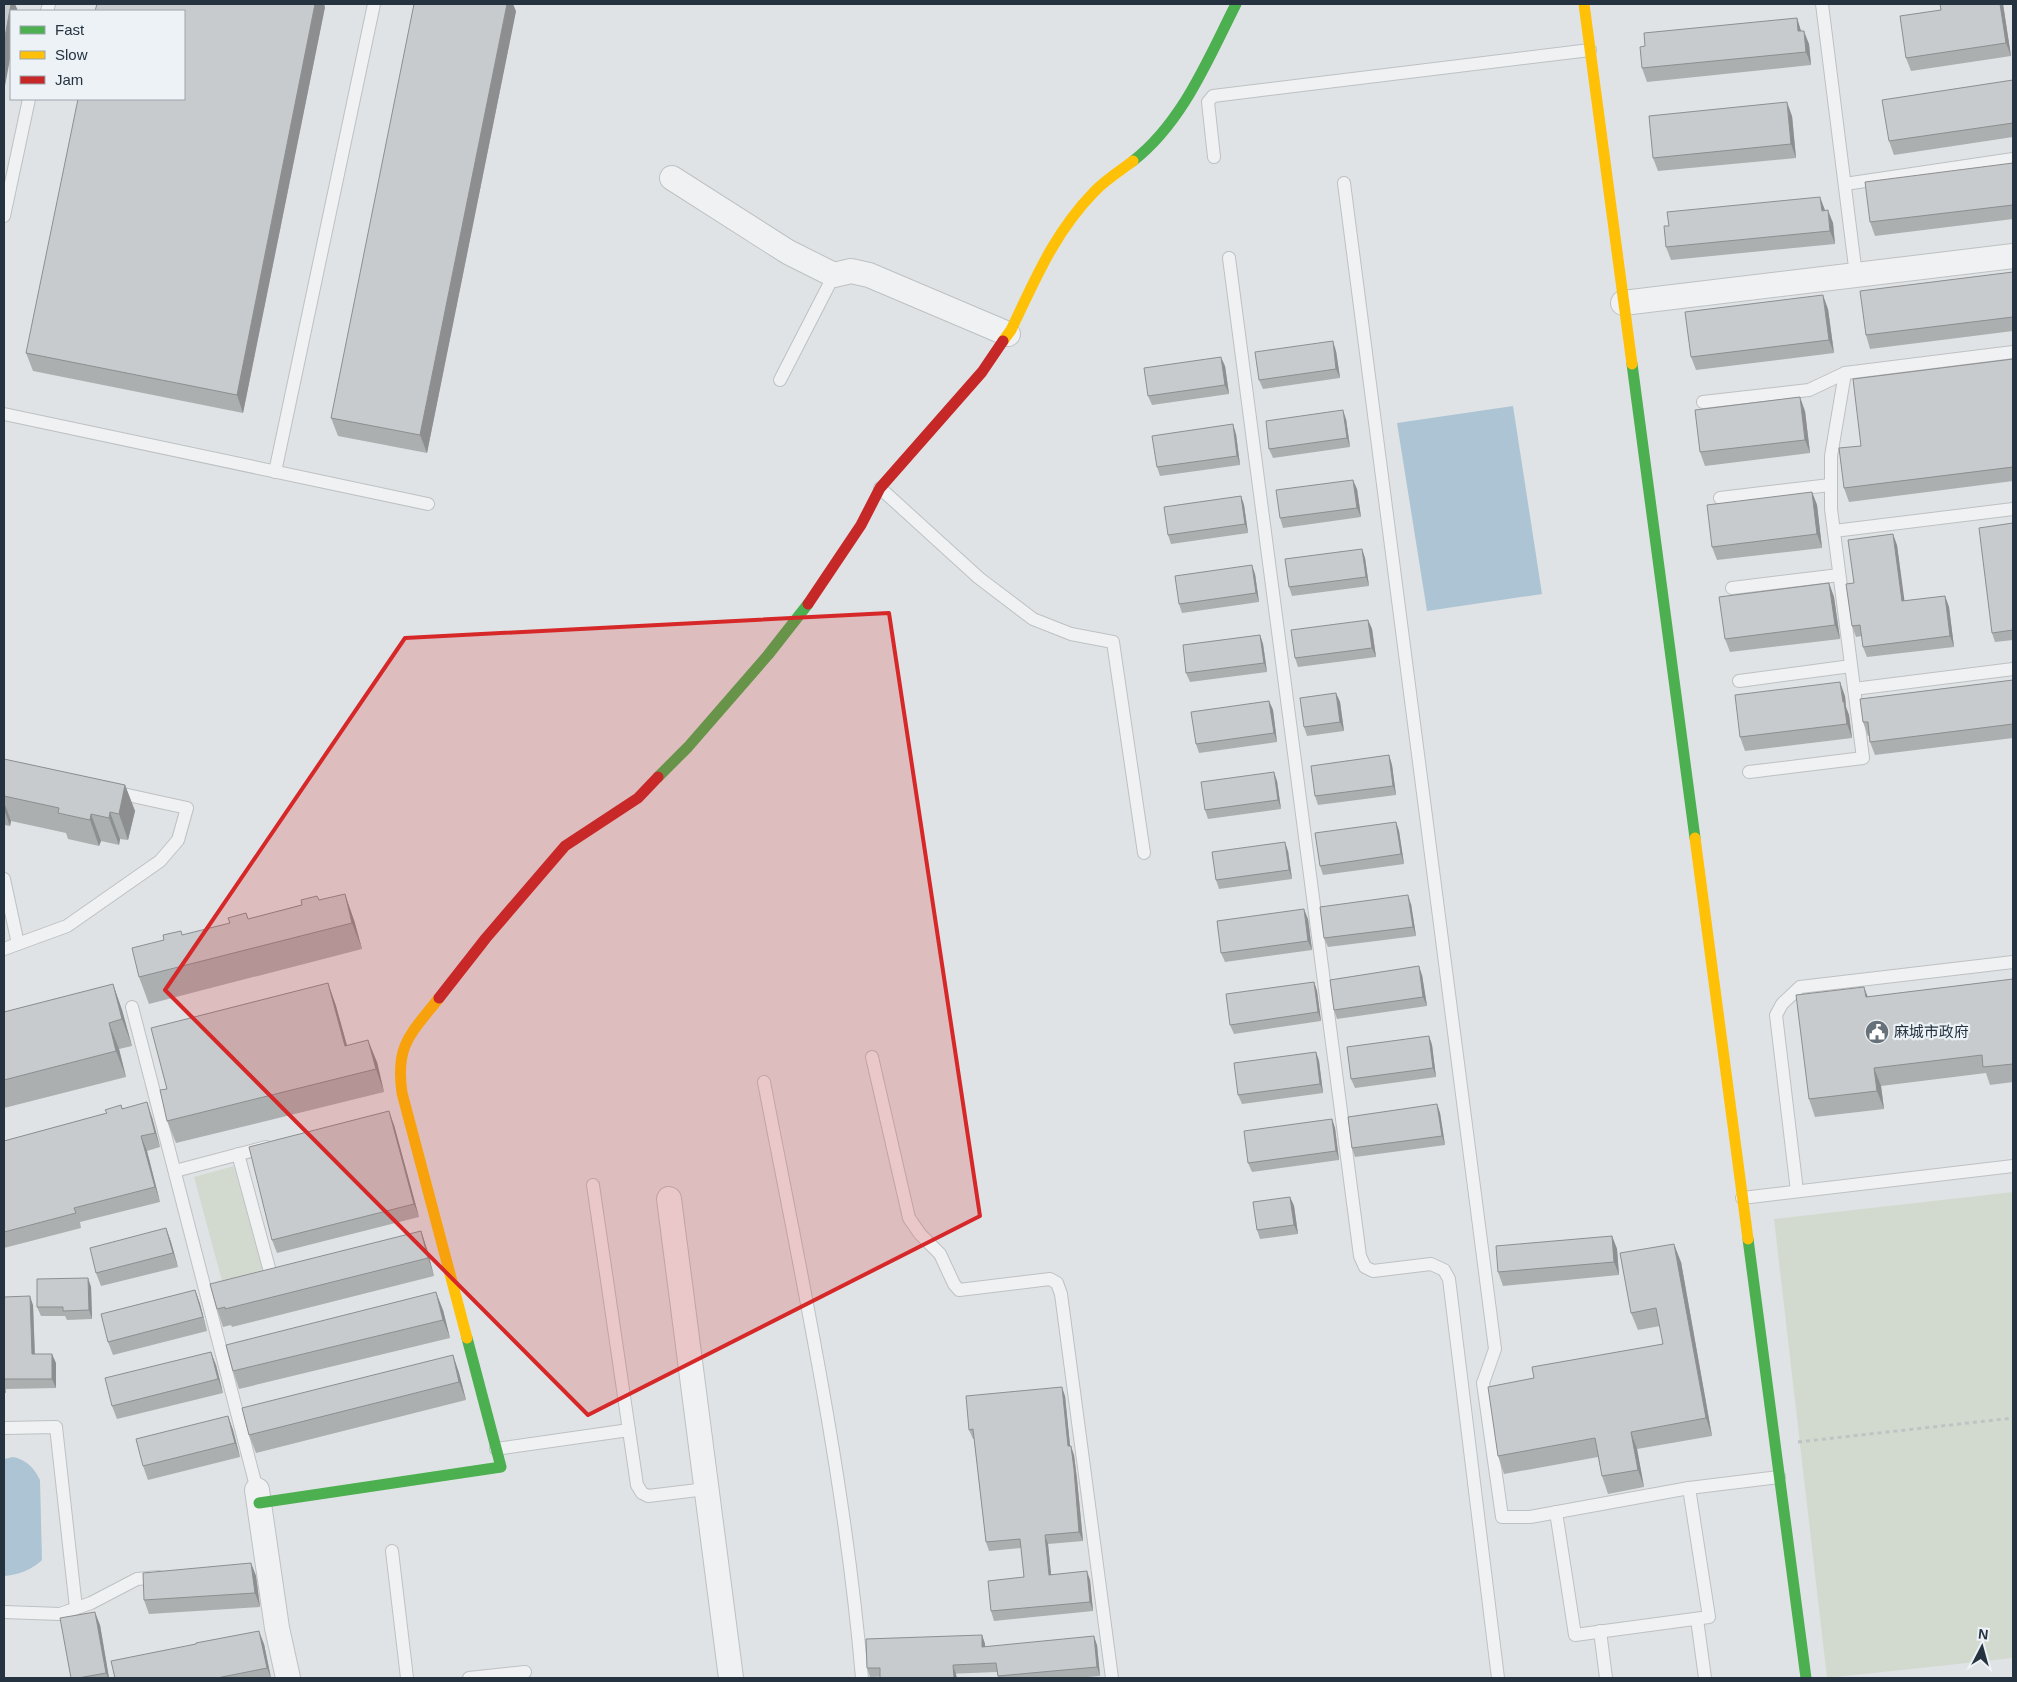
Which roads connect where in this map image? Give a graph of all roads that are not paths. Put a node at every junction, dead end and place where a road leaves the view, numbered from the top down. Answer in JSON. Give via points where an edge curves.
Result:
{"nodes":[{"id":1,"x":374,"y":4,"type":"edge"},
{"id":2,"x":1236,"y":4,"type":"edge"},
{"id":3,"x":1584,"y":4,"type":"edge"},
{"id":4,"x":1822,"y":4,"type":"edge"},
{"id":5,"x":1590,"y":50,"type":"junction"},
{"id":6,"x":29,"y":100,"type":"edge"},
{"id":7,"x":1214,"y":157,"type":"dead end"},
{"id":8,"x":2013,"y":159,"type":"edge"},
{"id":9,"x":672,"y":178,"type":"dead end"},
{"id":10,"x":1344,"y":183,"type":"dead end"},
{"id":11,"x":1845,"y":184,"type":"junction"},
{"id":12,"x":4,"y":216,"type":"edge"},
{"id":13,"x":2013,"y":256,"type":"edge"},
{"id":14,"x":1229,"y":258,"type":"dead end"},
{"id":15,"x":834,"y":275,"type":"junction"},
{"id":16,"x":1856,"y":275,"type":"junction"},
{"id":17,"x":1624,"y":302,"type":"junction"},
{"id":18,"x":1008,"y":334,"type":"junction"},
{"id":19,"x":2013,"y":352,"type":"edge"},
{"id":20,"x":1845,"y":373,"type":"junction"},
{"id":21,"x":780,"y":380,"type":"dead end"},
{"id":22,"x":1703,"y":402,"type":"dead end"},
{"id":23,"x":4,"y":414,"type":"edge"},
{"id":24,"x":275,"y":472,"type":"junction"},
{"id":25,"x":1830,"y":485,"type":"junction"},
{"id":26,"x":880,"y":488,"type":"junction"},
{"id":27,"x":1720,"y":498,"type":"dead end"},
{"id":28,"x":428,"y":504,"type":"dead end"},
{"id":29,"x":2013,"y":509,"type":"edge"},
{"id":30,"x":1834,"y":531,"type":"junction"},
{"id":31,"x":1839,"y":575,"type":"junction"},
{"id":32,"x":1732,"y":588,"type":"dead end"},
{"id":33,"x":1851,"y":666,"type":"junction"},
{"id":34,"x":2013,"y":669,"type":"edge"},
{"id":35,"x":1739,"y":681,"type":"dead end"},
{"id":36,"x":1854,"y":689,"type":"junction"},
{"id":37,"x":1749,"y":772,"type":"dead end"},
{"id":38,"x":100,"y":789,"type":"edge"},
{"id":39,"x":1144,"y":853,"type":"dead end"},
{"id":40,"x":4,"y":879,"type":"edge"},
{"id":41,"x":18,"y":944,"type":"junction"},
{"id":42,"x":4,"y":949,"type":"edge"},
{"id":43,"x":2013,"y":962,"type":"edge"},
{"id":44,"x":132,"y":1007,"type":"dead end"},
{"id":45,"x":872,"y":1056,"type":"dead end"},
{"id":46,"x":764,"y":1082,"type":"dead end"},
{"id":47,"x":276,"y":1144,"type":"edge"},
{"id":48,"x":238,"y":1154,"type":"junction"},
{"id":49,"x":2013,"y":1166,"type":"edge"},
{"id":50,"x":174,"y":1171,"type":"junction"},
{"id":51,"x":593,"y":1185,"type":"dead end"},
{"id":52,"x":1797,"y":1191,"type":"junction"},
{"id":53,"x":1742,"y":1198,"type":"junction"},
{"id":54,"x":669,"y":1199,"type":"dead end"},
{"id":55,"x":272,"y":1279,"type":"edge"},
{"id":56,"x":4,"y":1428,"type":"edge"},
{"id":57,"x":628,"y":1430,"type":"junction"},
{"id":58,"x":496,"y":1449,"type":"junction"},
{"id":59,"x":1780,"y":1477,"type":"junction"},
{"id":60,"x":1689,"y":1488,"type":"junction"},
{"id":61,"x":706,"y":1489,"type":"junction"},
{"id":62,"x":258,"y":1496,"type":"junction"},
{"id":63,"x":1556,"y":1512,"type":"junction"},
{"id":64,"x":392,"y":1551,"type":"dead end"},
{"id":65,"x":175,"y":1576,"type":"edge"},
{"id":66,"x":76,"y":1608,"type":"junction"},
{"id":67,"x":4,"y":1612,"type":"edge"},
{"id":68,"x":1697,"y":1619,"type":"junction"},
{"id":69,"x":1600,"y":1631,"type":"junction"},
{"id":70,"x":525,"y":1672,"type":"dead end"},
{"id":71,"x":288,"y":1678,"type":"edge"},
{"id":72,"x":408,"y":1678,"type":"edge"},
{"id":73,"x":469,"y":1678,"type":"edge"},
{"id":74,"x":731,"y":1678,"type":"edge"},
{"id":75,"x":862,"y":1678,"type":"edge"},
{"id":76,"x":1112,"y":1678,"type":"edge"},
{"id":77,"x":1498,"y":1678,"type":"edge"},
{"id":78,"x":1606,"y":1678,"type":"edge"},
{"id":79,"x":1705,"y":1678,"type":"edge"},
{"id":80,"x":1806,"y":1678,"type":"edge"}],
"edges":[{"from":1,"to":24,"type":"lane"},
{"from":2,"to":18,"type":"street","via":[[1199,77],[1171,122],[1147,150],[1095,190],[1066,223]]},
{"from":3,"to":5,"type":"street"},
{"from":4,"to":11,"type":"lane"},
{"from":5,"to":7,"type":"lane","via":[[1213,96],[1208,102]]},
{"from":5,"to":17,"type":"street"},
{"from":6,"to":12,"type":"lane"},
{"from":8,"to":11,"type":"lane"},
{"from":9,"to":15,"type":"street","via":[[788,252]]},
{"from":10,"to":63,"type":"lane","via":[[1495,1349],[1484,1383],[1502,1517],[1530,1517]]},
{"from":11,"to":16,"type":"lane"},
{"from":13,"to":16,"type":"street"},
{"from":14,"to":77,"type":"lane","via":[[1360,1256],[1365,1267],[1373,1271],[1431,1264],[1444,1270],[1449,1279]]},
{"from":15,"to":18,"type":"street","via":[[851,271],[869,275]]},
{"from":15,"to":21,"type":"lane"},
{"from":16,"to":17,"type":"street"},
{"from":17,"to":53,"type":"street"},
{"from":18,"to":26,"type":"street","via":[[982,372]]},
{"from":19,"to":20,"type":"lane"},
{"from":20,"to":22,"type":"lane","via":[[1809,390]]},
{"from":20,"to":25,"type":"lane","via":[[1831,456]]},
{"from":23,"to":24,"type":"lane"},
{"from":24,"to":28,"type":"lane"},
{"from":25,"to":27,"type":"lane"},
{"from":25,"to":30,"type":"lane"},
{"from":26,"to":39,"type":"lane","via":[[979,578],[1033,619],[1072,634],[1114,642]]},
{"from":26,"to":58,"type":"street","via":[[861,525],[804,610],[768,655],[688,747],[638,798],[565,846],[486,938],[405,1042],[399,1071],[402,1093]]},
{"from":29,"to":30,"type":"lane"},
{"from":30,"to":31,"type":"lane"},
{"from":31,"to":32,"type":"lane"},
{"from":31,"to":33,"type":"lane"},
{"from":33,"to":35,"type":"lane"},
{"from":33,"to":36,"type":"lane"},
{"from":34,"to":36,"type":"lane"},
{"from":36,"to":37,"type":"lane","via":[[1862,758]]},
{"from":38,"to":41,"type":"lane","via":[[187,808],[178,840],[160,861],[67,926]]},
{"from":40,"to":41,"type":"lane"},
{"from":41,"to":42,"type":"lane"},
{"from":43,"to":52,"type":"lane","via":[[1800,987],[1790,994],[1776,1015]]},
{"from":44,"to":50,"type":"lane"},
{"from":45,"to":76,"type":"lane","via":[[909,1218],[940,1254],[954,1284],[959,1290],[1050,1279],[1057,1283]]},
{"from":46,"to":75,"type":"lane","via":[[830,1427],[857,1619]]},
{"from":47,"to":48,"type":"lane"},
{"from":48,"to":50,"type":"lane"},
{"from":48,"to":55,"type":"lane"},
{"from":49,"to":52,"type":"lane"},
{"from":50,"to":62,"type":"lane","via":[[211,1294]]},
{"from":51,"to":57,"type":"lane"},
{"from":52,"to":53,"type":"lane"},
{"from":53,"to":59,"type":"street"},
{"from":54,"to":61,"type":"street"},
{"from":56,"to":66,"type":"lane","via":[[56,1427]]},
{"from":57,"to":58,"type":"lane"},
{"from":57,"to":61,"type":"lane","via":[[637,1485],[642,1493],[648,1496]]},
{"from":58,"to":62,"type":"street","via":[[501,1467]]},
{"from":59,"to":60,"type":"lane"},
{"from":59,"to":80,"type":"street"},
{"from":60,"to":63,"type":"lane"},
{"from":60,"to":68,"type":"lane","via":[[1709,1618]]},
{"from":61,"to":74,"type":"street"},
{"from":62,"to":71,"type":"street","via":[[264,1567]]},
{"from":63,"to":69,"type":"lane","via":[[1575,1634]]},
{"from":64,"to":72,"type":"lane"},
{"from":65,"to":66,"type":"lane","via":[[137,1579]]},
{"from":66,"to":67,"type":"lane","via":[[60,1614]]},
{"from":68,"to":69,"type":"lane"},
{"from":68,"to":79,"type":"lane"},
{"from":69,"to":78,"type":"lane"},
{"from":70,"to":73,"type":"lane"}]}
